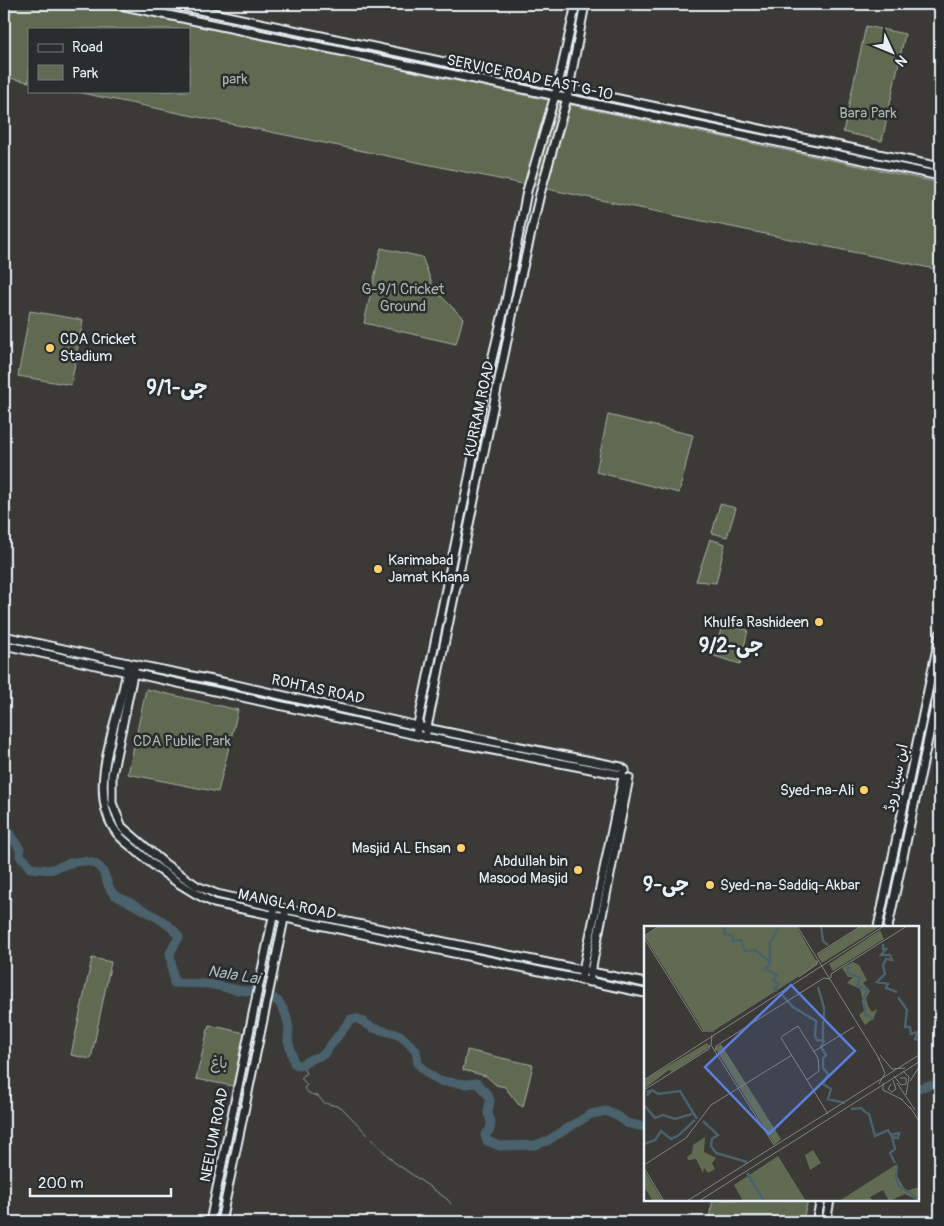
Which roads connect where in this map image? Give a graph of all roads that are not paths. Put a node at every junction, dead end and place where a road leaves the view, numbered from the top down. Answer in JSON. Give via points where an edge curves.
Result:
{"nodes":[{"id":1,"x":115,"y":4,"type":"edge"},
{"id":2,"x":171,"y":4,"type":"edge"},
{"id":3,"x":576,"y":4,"type":"edge"},
{"id":4,"x":585,"y":4,"type":"edge"},
{"id":5,"x":216,"y":13,"type":"junction"},
{"id":6,"x":214,"y":24,"type":"junction"},
{"id":7,"x":558,"y":85,"type":"junction"},
{"id":8,"x":568,"y":88,"type":"junction"},
{"id":9,"x":555,"y":96,"type":"junction"},
{"id":10,"x":566,"y":98,"type":"junction"},
{"id":11,"x":940,"y":167,"type":"edge"},
{"id":12,"x":940,"y":176,"type":"edge"},
{"id":13,"x":940,"y":634,"type":"edge"},
{"id":14,"x":4,"y":636,"type":"edge"},
{"id":15,"x":4,"y":645,"type":"edge"},
{"id":16,"x":131,"y":668,"type":"junction"},
{"id":17,"x":940,"y":683,"type":"edge"},
{"id":18,"x":293,"y":698,"type":"junction"},
{"id":19,"x":291,"y":706,"type":"junction"},
{"id":20,"x":422,"y":726,"type":"junction"},
{"id":21,"x":416,"y":734,"type":"junction"},
{"id":22,"x":425,"y":737,"type":"junction"},
{"id":23,"x":625,"y":775,"type":"junction"},
{"id":24,"x":275,"y":907,"type":"junction"},
{"id":25,"x":286,"y":909,"type":"junction"},
{"id":26,"x":273,"y":916,"type":"junction"},
{"id":27,"x":284,"y":918,"type":"junction"},
{"id":28,"x":878,"y":926,"type":"edge"},
{"id":29,"x":888,"y":926,"type":"edge"},
{"id":30,"x":583,"y":970,"type":"junction"},
{"id":31,"x":592,"y":972,"type":"junction"},
{"id":32,"x":581,"y":980,"type":"junction"},
{"id":33,"x":589,"y":982,"type":"junction"},
{"id":34,"x":644,"y":983,"type":"edge"},
{"id":35,"x":644,"y":993,"type":"edge"},
{"id":36,"x":821,"y":1201,"type":"edge"},
{"id":37,"x":830,"y":1201,"type":"edge"},
{"id":38,"x":210,"y":1222,"type":"edge"},
{"id":39,"x":220,"y":1222,"type":"edge"},
{"id":40,"x":816,"y":1222,"type":"edge"},
{"id":41,"x":826,"y":1222,"type":"edge"}],
"edges":[{"from":1,"to":6,"type":"main road","name":"SERVICE ROAD EAST G-10"},
{"from":2,"to":5,"type":"main road","name":"SERVICE ROAD EAST G-10"},
{"from":3,"to":7,"type":"main road","name":"KURRAM ROAD"},
{"from":4,"to":8,"type":"main road","name":"KURRAM ROAD"},
{"from":5,"to":6,"type":"main road"},
{"from":5,"to":7,"type":"main road","name":"SERVICE ROAD EAST G-10"},
{"from":6,"to":9,"type":"main road","name":"SERVICE ROAD EAST G-10"},
{"from":7,"to":8,"type":"main road","name":"SERVICE ROAD EAST G-10"},
{"from":7,"to":9,"type":"main road","name":"KURRAM ROAD"},
{"from":8,"to":10,"type":"main road","name":"KURRAM ROAD"},
{"from":8,"to":11,"type":"main road","name":"SERVICE ROAD EAST G-10"},
{"from":9,"to":10,"type":"main road","name":"SERVICE ROAD EAST G-10"},
{"from":9,"to":20,"type":"main road","name":"KURRAM ROAD","via":[[527,191],[483,397],[435,638]]},
{"from":10,"to":12,"type":"main road","name":"SERVICE ROAD EAST G-10"},
{"from":10,"to":20,"type":"main road","name":"KURRAM ROAD","via":[[515,302],[445,642]]},
{"from":13,"to":28,"type":"main road","name":"ابن سینا روڈ"},
{"from":14,"to":16,"type":"main road","name":"ROHTAS ROAD"},
{"from":15,"to":16,"type":"main road","name":"ROHTAS ROAD"},
{"from":16,"to":18,"type":"main road","name":"ROHTAS ROAD"},
{"from":16,"to":19,"type":"main road","name":"ROHTAS ROAD"},
{"from":16,"to":24,"type":"main road","name":"MANGLA ROAD","via":[[112,775],[112,803],[122,827],[197,886],[217,894]]},
{"from":16,"to":26,"type":"main road","name":"MANGLA ROAD","via":[[102,789],[103,803],[114,831],[159,871],[193,893],[214,903]]},
{"from":17,"to":29,"type":"main road","name":"ابن سینا روڈ"},
{"from":18,"to":19,"type":"main road"},
{"from":18,"to":20,"type":"main road","name":"ROHTAS ROAD"},
{"from":19,"to":21,"type":"main road","name":"ROHTAS ROAD"},
{"from":20,"to":21,"type":"main road","name":"KURRAM ROAD"},
{"from":20,"to":22,"type":"main road","name":"KURRAM ROAD"},
{"from":20,"to":23,"type":"main road","name":"ROHTAS ROAD","via":[[621,767]]},
{"from":21,"to":22,"type":"main road","name":"ROHTAS ROAD"},
{"from":22,"to":23,"type":"main road","name":"ROHTAS ROAD"},
{"from":23,"to":30,"type":"main road"},
{"from":23,"to":31,"type":"main road"},
{"from":24,"to":25,"type":"main road","name":"MANGLA ROAD"},
{"from":24,"to":26,"type":"main road","name":"NEELUM ROAD"},
{"from":25,"to":27,"type":"main road","name":"NEELUM ROAD"},
{"from":25,"to":30,"type":"main road","name":"MANGLA ROAD"},
{"from":26,"to":27,"type":"main road","name":"MANGLA ROAD"},
{"from":26,"to":38,"type":"main road","name":"NEELUM ROAD"},
{"from":27,"to":32,"type":"main road","name":"MANGLA ROAD"},
{"from":27,"to":39,"type":"main road","name":"NEELUM ROAD"},
{"from":30,"to":31,"type":"main road","name":"MANGLA ROAD"},
{"from":30,"to":32,"type":"main road"},
{"from":31,"to":33,"type":"main road"},
{"from":31,"to":34,"type":"main road","name":"MANGLA ROAD"},
{"from":32,"to":33,"type":"main road","name":"MANGLA ROAD"},
{"from":33,"to":35,"type":"main road","name":"MANGLA ROAD"},
{"from":36,"to":40,"type":"main road"},
{"from":37,"to":41,"type":"main road"}]}
